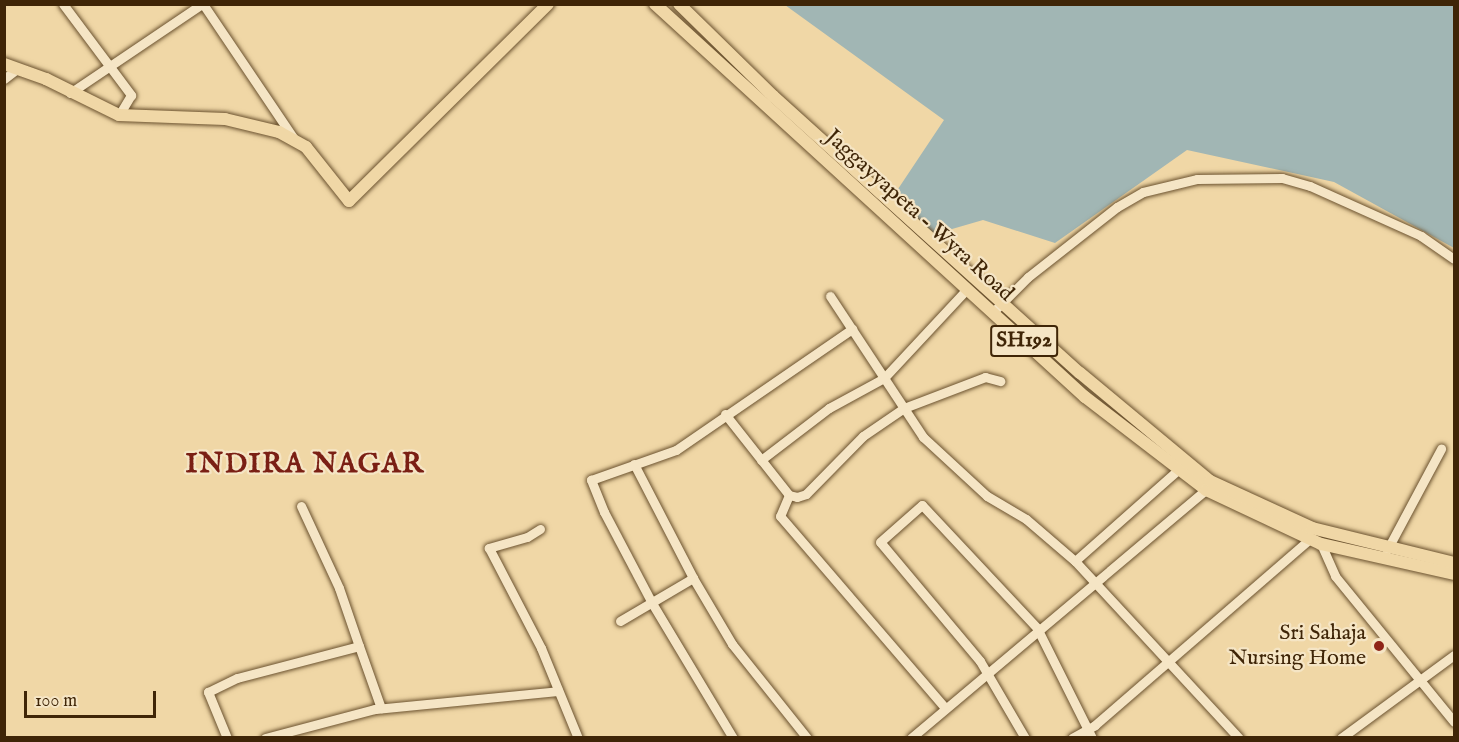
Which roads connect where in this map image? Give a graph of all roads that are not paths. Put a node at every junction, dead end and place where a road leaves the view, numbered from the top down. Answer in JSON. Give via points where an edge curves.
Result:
{"nodes":[{"id":1,"x":63,"y":4,"type":"edge"},
{"id":2,"x":203,"y":4,"type":"edge"},
{"id":3,"x":548,"y":4,"type":"edge"},
{"id":4,"x":655,"y":4,"type":"edge"},
{"id":5,"x":680,"y":5,"type":"edge"},
{"id":6,"x":670,"y":17,"type":"junction"},
{"id":7,"x":4,"y":64,"type":"edge"},
{"id":8,"x":108,"y":64,"type":"junction"},
{"id":9,"x":18,"y":68,"type":"junction"},
{"id":10,"x":4,"y":79,"type":"edge"},
{"id":11,"x":70,"y":93,"type":"junction"},
{"id":12,"x":119,"y":115,"type":"junction"},
{"id":13,"x":294,"y":139,"type":"junction"},
{"id":14,"x":1455,"y":259,"type":"edge"},
{"id":15,"x":967,"y":289,"type":"junction"},
{"id":16,"x":830,"y":296,"type":"dead end"},
{"id":17,"x":1002,"y":303,"type":"junction"},
{"id":18,"x":993,"y":312,"type":"junction"},
{"id":19,"x":852,"y":329,"type":"junction"},
{"id":20,"x":884,"y":378,"type":"junction"},
{"id":21,"x":1000,"y":381,"type":"dead end"},
{"id":22,"x":904,"y":408,"type":"junction"},
{"id":23,"x":725,"y":414,"type":"junction"},
{"id":24,"x":1441,"y":449,"type":"dead end"},
{"id":25,"x":761,"y":460,"type":"junction"},
{"id":26,"x":634,"y":464,"type":"junction"},
{"id":27,"x":1179,"y":469,"type":"junction"},
{"id":28,"x":1206,"y":490,"type":"junction"},
{"id":29,"x":789,"y":495,"type":"junction"},
{"id":30,"x":301,"y":506,"type":"dead end"},
{"id":31,"x":540,"y":529,"type":"dead end"},
{"id":32,"x":1315,"y":542,"type":"junction"},
{"id":33,"x":1388,"y":548,"type":"junction"},
{"id":34,"x":1075,"y":561,"type":"junction"},
{"id":35,"x":1382,"y":561,"type":"junction"},
{"id":36,"x":1455,"y":563,"type":"edge"},
{"id":37,"x":1455,"y":574,"type":"edge"},
{"id":38,"x":693,"y":578,"type":"junction"},
{"id":39,"x":1095,"y":583,"type":"junction"},
{"id":40,"x":652,"y":603,"type":"junction"},
{"id":41,"x":620,"y":621,"type":"dead end"},
{"id":42,"x":1037,"y":628,"type":"junction"},
{"id":43,"x":359,"y":646,"type":"junction"},
{"id":44,"x":1455,"y":655,"type":"edge"},
{"id":45,"x":1169,"y":661,"type":"junction"},
{"id":46,"x":987,"y":671,"type":"junction"},
{"id":47,"x":1420,"y":681,"type":"junction"},
{"id":48,"x":558,"y":691,"type":"junction"},
{"id":49,"x":381,"y":708,"type":"junction"},
{"id":50,"x":945,"y":708,"type":"junction"},
{"id":51,"x":1455,"y":722,"type":"edge"},
{"id":52,"x":1090,"y":733,"type":"edge"},
{"id":53,"x":576,"y":737,"type":"edge"},
{"id":54,"x":227,"y":738,"type":"edge"},
{"id":55,"x":265,"y":738,"type":"edge"},
{"id":56,"x":733,"y":738,"type":"edge"},
{"id":57,"x":807,"y":738,"type":"edge"},
{"id":58,"x":911,"y":738,"type":"edge"},
{"id":59,"x":1025,"y":738,"type":"edge"},
{"id":60,"x":1072,"y":738,"type":"edge"},
{"id":61,"x":1239,"y":738,"type":"edge"},
{"id":62,"x":1341,"y":738,"type":"edge"}],
"edges":[{"from":1,"to":8,"type":"street"},
{"from":2,"to":8,"type":"street"},
{"from":2,"to":13,"type":"street"},
{"from":3,"to":13,"type":"main road","via":[[352,201],[346,201],[306,147]]},
{"from":4,"to":6,"type":"main road","name":"Jaggayyapeta - Wyra Road","number":"SH192"},
{"from":5,"to":6,"type":"main road"},
{"from":5,"to":17,"type":"main road","number":"SH192","via":[[773,96]]},
{"from":6,"to":15,"type":"main road","name":"Jaggayyapeta - Wyra Road","number":"SH192"},
{"from":7,"to":9,"type":"main road"},
{"from":8,"to":11,"type":"street"},
{"from":8,"to":12,"type":"street","via":[[131,95]]},
{"from":9,"to":10,"type":"street"},
{"from":9,"to":11,"type":"main road"},
{"from":11,"to":12,"type":"main road"},
{"from":12,"to":13,"type":"main road","via":[[225,119]]},
{"from":14,"to":17,"type":"street","via":[[1421,236],[1310,186],[1281,178],[1197,179],[1143,192],[1117,207],[1028,277]]},
{"from":15,"to":18,"type":"main road","name":"Jaggayyapeta - Wyra Road","number":"SH192"},
{"from":15,"to":20,"type":"street"},
{"from":16,"to":19,"type":"street"},
{"from":17,"to":18,"type":"street"},
{"from":17,"to":33,"type":"main road","number":"SH192","via":[[1210,480],[1312,528]]},
{"from":18,"to":27,"type":"main road","name":"Jaggayyapeta - Wyra Road","number":"SH192","via":[[1085,397]]},
{"from":19,"to":20,"type":"street"},
{"from":19,"to":23,"type":"street"},
{"from":20,"to":22,"type":"street"},
{"from":20,"to":25,"type":"street","via":[[829,408]]},
{"from":21,"to":22,"type":"street","via":[[985,377]]},
{"from":22,"to":29,"type":"street","via":[[863,436],[806,494]]},
{"from":22,"to":34,"type":"street","via":[[923,437],[942,456],[987,496],[1026,519]]},
{"from":23,"to":25,"type":"street"},
{"from":23,"to":26,"type":"street","via":[[676,450]]},
{"from":24,"to":33,"type":"street"},
{"from":25,"to":29,"type":"street"},
{"from":26,"to":38,"type":"street"},
{"from":26,"to":40,"type":"street","via":[[591,480]]},
{"from":27,"to":28,"type":"main road","name":"Jaggayyapeta - Wyra Road","number":"SH192"},
{"from":27,"to":34,"type":"street"},
{"from":28,"to":32,"type":"main road","name":"Jaggayyapeta - Wyra Road","number":"SH192"},
{"from":28,"to":39,"type":"street"},
{"from":29,"to":50,"type":"street","via":[[780,516]]},
{"from":30,"to":43,"type":"street","via":[[339,588]]},
{"from":31,"to":48,"type":"street","via":[[489,548]]},
{"from":32,"to":35,"type":"main road","name":"Jaggayyapeta - Wyra Road","number":"SH192"},
{"from":32,"to":45,"type":"street"},
{"from":32,"to":47,"type":"street","via":[[1335,576]]},
{"from":33,"to":35,"type":"street"},
{"from":33,"to":36,"type":"main road","number":"SH192"},
{"from":34,"to":39,"type":"street"},
{"from":35,"to":37,"type":"main road","name":"Jaggayyapeta - Wyra Road","number":"SH192"},
{"from":38,"to":40,"type":"street"},
{"from":38,"to":57,"type":"street","via":[[732,644]]},
{"from":39,"to":42,"type":"street"},
{"from":39,"to":45,"type":"street"},
{"from":40,"to":41,"type":"street"},
{"from":40,"to":56,"type":"street"},
{"from":42,"to":46,"type":"street"},
{"from":42,"to":46,"type":"street","via":[[922,505],[880,542]]},
{"from":42,"to":52,"type":"street"},
{"from":43,"to":49,"type":"street"},
{"from":43,"to":54,"type":"street","via":[[237,678],[208,692]]},
{"from":44,"to":47,"type":"street"},
{"from":45,"to":52,"type":"street"},
{"from":45,"to":61,"type":"street"},
{"from":46,"to":50,"type":"street"},
{"from":46,"to":59,"type":"street"},
{"from":47,"to":51,"type":"street"},
{"from":47,"to":62,"type":"street"},
{"from":48,"to":49,"type":"street"},
{"from":48,"to":53,"type":"street"},
{"from":49,"to":55,"type":"street"},
{"from":50,"to":58,"type":"street"},
{"from":52,"to":60,"type":"street"}]}
